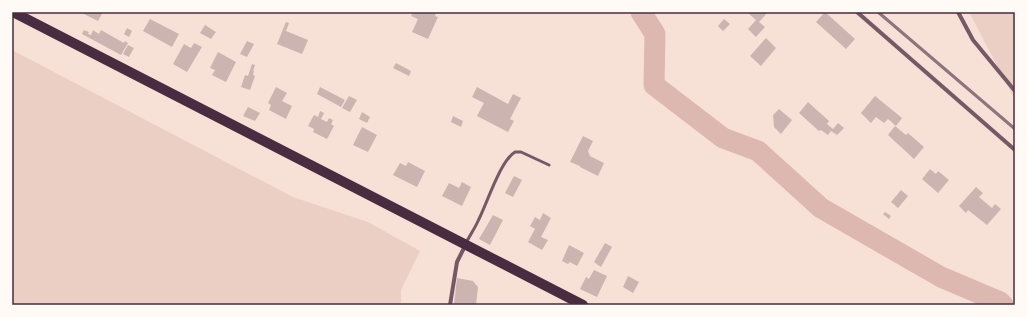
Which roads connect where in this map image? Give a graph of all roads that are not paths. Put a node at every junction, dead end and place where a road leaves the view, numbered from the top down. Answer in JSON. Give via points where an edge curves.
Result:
{"nodes":[{"id":1,"x":13,"y":12,"type":"edge"},
{"id":2,"x":857,"y":12,"type":"edge"},
{"id":3,"x":958,"y":12,"type":"edge"},
{"id":4,"x":1015,"y":91,"type":"edge"},
{"id":5,"x":1015,"y":150,"type":"edge"},
{"id":6,"x":549,"y":165,"type":"dead end"},
{"id":7,"x":466,"y":244,"type":"junction"},
{"id":8,"x":450,"y":305,"type":"edge"},
{"id":9,"x":583,"y":305,"type":"edge"}],
"edges":[{"from":1,"to":7,"type":"main road"},
{"from":2,"to":5,"type":"street"},
{"from":3,"to":4,"type":"street","via":[[973,40]]},
{"from":6,"to":7,"type":"lane","via":[[521,152],[509,155]]},
{"from":7,"to":8,"type":"street","via":[[457,262]]},
{"from":7,"to":9,"type":"main road"}]}
